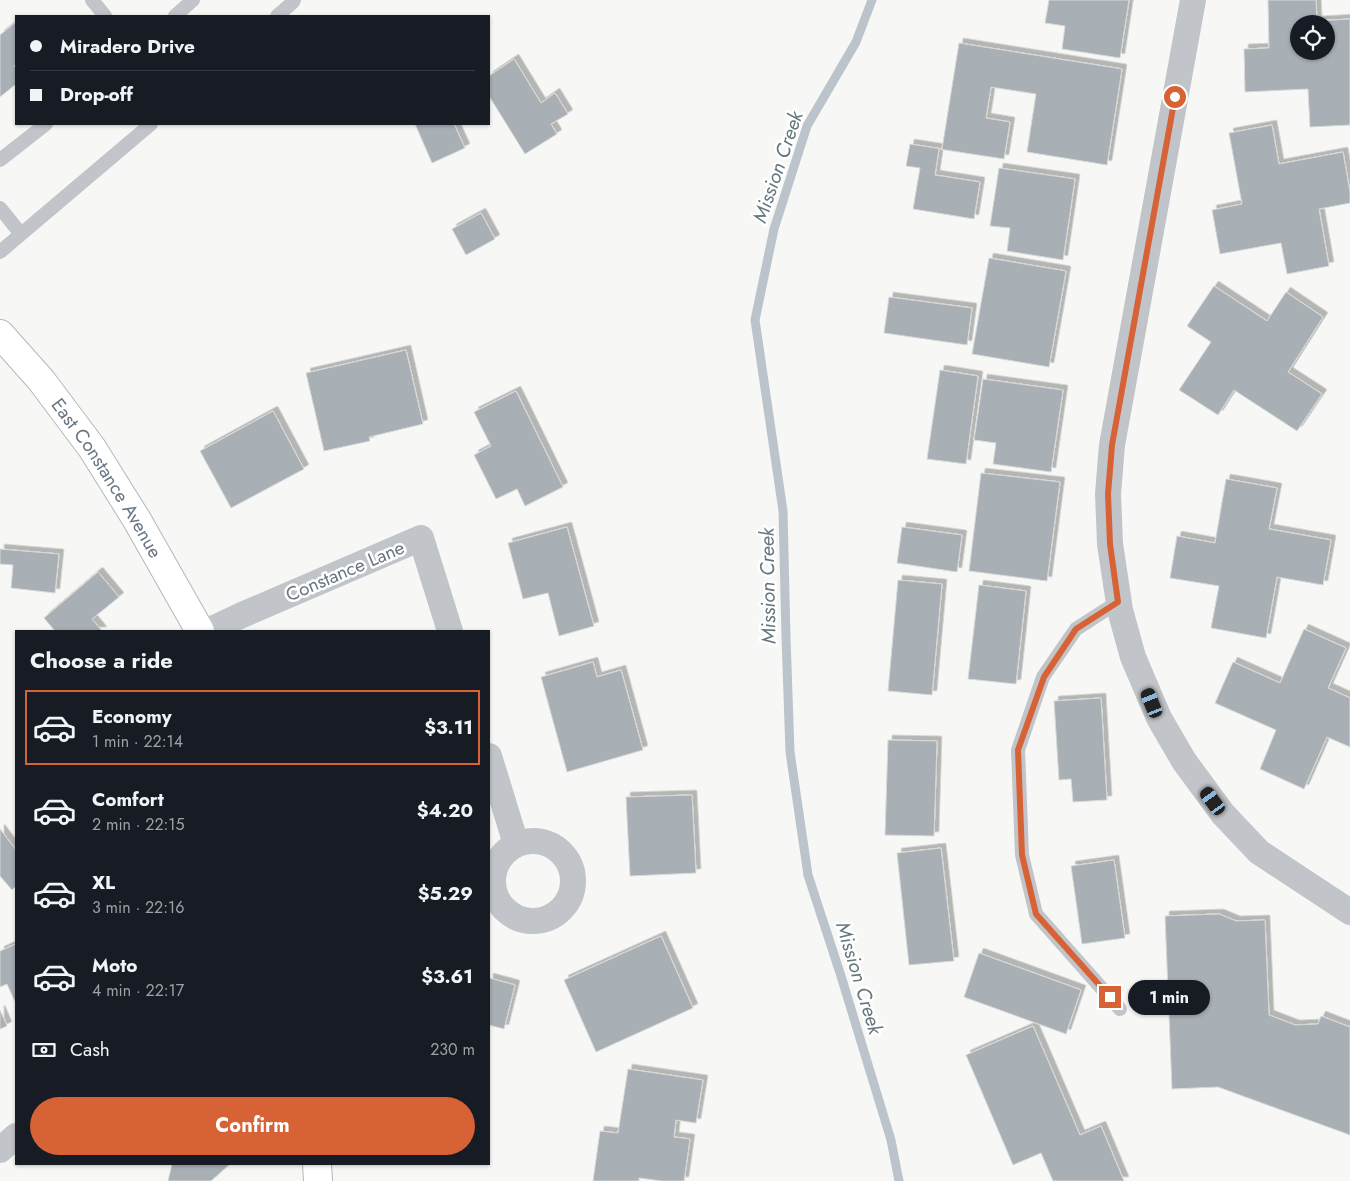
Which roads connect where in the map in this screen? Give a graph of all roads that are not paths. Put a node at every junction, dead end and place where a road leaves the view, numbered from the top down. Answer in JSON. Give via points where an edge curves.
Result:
{"nodes":[{"id":1,"x":92,"y":0,"type":"edge"},
{"id":2,"x":193,"y":0,"type":"edge"},
{"id":3,"x":294,"y":0,"type":"edge"},
{"id":4,"x":1193,"y":0,"type":"edge"},
{"id":5,"x":103,"y":15,"type":"edge"},
{"id":6,"x":176,"y":15,"type":"edge"},
{"id":7,"x":278,"y":15,"type":"edge"},
{"id":8,"x":45,"y":125,"type":"edge"},
{"id":9,"x":150,"y":125,"type":"edge"},
{"id":10,"x":0,"y":160,"type":"edge"},
{"id":11,"x":0,"y":208,"type":"edge"},
{"id":12,"x":21,"y":234,"type":"junction"},
{"id":13,"x":0,"y":252,"type":"edge"},
{"id":14,"x":0,"y":334,"type":"edge"},
{"id":15,"x":1118,"y":602,"type":"junction"},
{"id":16,"x":199,"y":630,"type":"edge"},
{"id":17,"x":210,"y":630,"type":"edge"},
{"id":18,"x":450,"y":630,"type":"edge"},
{"id":19,"x":490,"y":759,"type":"edge"},
{"id":20,"x":516,"y":844,"type":"dead end"},
{"id":21,"x":1350,"y":912,"type":"edge"},
{"id":22,"x":1120,"y":1009,"type":"dead end"},
{"id":23,"x":15,"y":1137,"type":"edge"},
{"id":24,"x":0,"y":1150,"type":"edge"},
{"id":25,"x":318,"y":1165,"type":"edge"},
{"id":26,"x":318,"y":1181,"type":"edge"}],
"edges":[{"from":1,"to":5,"type":"lane"},
{"from":2,"to":6,"type":"lane"},
{"from":3,"to":7,"type":"lane"},
{"from":4,"to":15,"type":"street","via":[[1112,445],[1108,494],[1110,544]]},
{"from":8,"to":10,"type":"lane"},
{"from":9,"to":12,"type":"lane"},
{"from":11,"to":12,"type":"lane"},
{"from":12,"to":13,"type":"lane"},
{"from":14,"to":16,"type":"street","name":"East Constance Avenue","via":[[41,380],[92,448]]},
{"from":15,"to":21,"type":"street","via":[[1133,657],[1159,718],[1184,761],[1223,814],[1259,852]]},
{"from":15,"to":22,"type":"lane","via":[[1076,629],[1044,677],[1018,750],[1022,855],[1036,914]]},
{"from":17,"to":18,"type":"street","name":"Constance Lane","via":[[421,538]]},
{"from":19,"to":20,"type":"street"},
{"from":23,"to":24,"type":"street"},
{"from":25,"to":26,"type":"street"}]}
